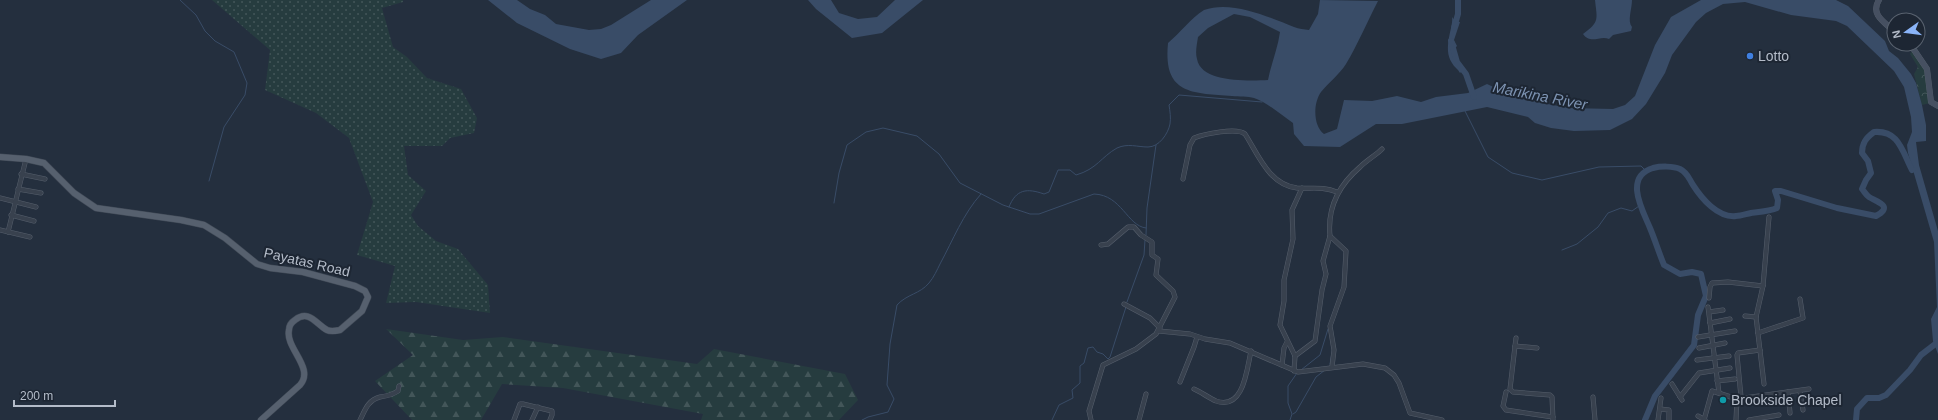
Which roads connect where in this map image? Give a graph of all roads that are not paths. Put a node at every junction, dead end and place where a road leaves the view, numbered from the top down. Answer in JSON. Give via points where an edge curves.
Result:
{"nodes":[{"id":1,"x":1878,"y":0,"type":"edge"},
{"id":2,"x":1886,"y":23,"type":"edge"},
{"id":3,"x":1915,"y":52,"type":"edge"},
{"id":4,"x":1938,"y":106,"type":"edge"},
{"id":5,"x":1382,"y":149,"type":"dead end"},
{"id":6,"x":0,"y":157,"type":"edge"},
{"id":7,"x":26,"y":159,"type":"junction"},
{"id":8,"x":21,"y":174,"type":"junction"},
{"id":9,"x":45,"y":179,"type":"dead end"},
{"id":10,"x":1183,"y":179,"type":"dead end"},
{"id":11,"x":1302,"y":188,"type":"junction"},
{"id":12,"x":18,"y":189,"type":"junction"},
{"id":13,"x":1337,"y":192,"type":"junction"},
{"id":14,"x":40,"y":193,"type":"dead end"},
{"id":15,"x":0,"y":198,"type":"edge"},
{"id":16,"x":15,"y":201,"type":"junction"},
{"id":17,"x":36,"y":207,"type":"dead end"},
{"id":18,"x":11,"y":215,"type":"junction"},
{"id":19,"x":1768,"y":217,"type":"dead end"},
{"id":20,"x":34,"y":221,"type":"dead end"},
{"id":21,"x":0,"y":230,"type":"edge"},
{"id":22,"x":8,"y":232,"type":"junction"},
{"id":23,"x":1330,"y":236,"type":"junction"},
{"id":24,"x":30,"y":237,"type":"dead end"},
{"id":25,"x":1100,"y":245,"type":"dead end"},
{"id":26,"x":1763,"y":286,"type":"junction"},
{"id":27,"x":1708,"y":298,"type":"dead end"},
{"id":28,"x":1800,"y":299,"type":"dead end"},
{"id":29,"x":1124,"y":304,"type":"dead end"},
{"id":30,"x":1708,"y":307,"type":"dead end"},
{"id":31,"x":1723,"y":310,"type":"dead end"},
{"id":32,"x":1708,"y":312,"type":"junction"},
{"id":33,"x":1745,"y":316,"type":"dead end"},
{"id":34,"x":1756,"y":317,"type":"junction"},
{"id":35,"x":1730,"y":319,"type":"dead end"},
{"id":36,"x":1710,"y":323,"type":"junction"},
{"id":37,"x":1160,"y":329,"type":"junction"},
{"id":38,"x":1735,"y":331,"type":"dead end"},
{"id":39,"x":1758,"y":333,"type":"junction"},
{"id":40,"x":1711,"y":334,"type":"junction"},
{"id":41,"x":1197,"y":337,"type":"junction"},
{"id":42,"x":1698,"y":337,"type":"dead end"},
{"id":43,"x":1516,"y":338,"type":"dead end"},
{"id":44,"x":1287,"y":342,"type":"junction"},
{"id":45,"x":1725,"y":343,"type":"dead end"},
{"id":46,"x":1515,"y":346,"type":"junction"},
{"id":47,"x":1712,"y":346,"type":"junction"},
{"id":48,"x":1537,"y":348,"type":"dead end"},
{"id":49,"x":1699,"y":348,"type":"dead end"},
{"id":50,"x":1760,"y":350,"type":"junction"},
{"id":51,"x":1251,"y":351,"type":"junction"},
{"id":52,"x":1294,"y":356,"type":"junction"},
{"id":53,"x":1729,"y":356,"type":"dead end"},
{"id":54,"x":1714,"y":358,"type":"junction"},
{"id":55,"x":1697,"y":360,"type":"dead end"},
{"id":56,"x":1282,"y":365,"type":"junction"},
{"id":57,"x":1332,"y":367,"type":"junction"},
{"id":58,"x":1730,"y":368,"type":"dead end"},
{"id":59,"x":1294,"y":371,"type":"junction"},
{"id":60,"x":1716,"y":371,"type":"junction"},
{"id":61,"x":1735,"y":380,"type":"dead end"},
{"id":62,"x":1180,"y":382,"type":"dead end"},
{"id":63,"x":1717,"y":382,"type":"junction"},
{"id":64,"x":1672,"y":384,"type":"dead end"},
{"id":65,"x":1764,"y":384,"type":"dead end"},
{"id":66,"x":399,"y":386,"type":"dead end"},
{"id":67,"x":1194,"y":389,"type":"dead end"},
{"id":68,"x":1808,"y":389,"type":"dead end"},
{"id":69,"x":1800,"y":391,"type":"junction"},
{"id":70,"x":1506,"y":392,"type":"dead end"},
{"id":71,"x":1788,"y":392,"type":"junction"},
{"id":72,"x":1719,"y":393,"type":"junction"},
{"id":73,"x":1146,"y":394,"type":"dead end"},
{"id":74,"x":1593,"y":397,"type":"dead end"},
{"id":75,"x":1661,"y":398,"type":"dead end"},
{"id":76,"x":1739,"y":398,"type":"junction"},
{"id":77,"x":538,"y":407,"type":"junction"},
{"id":78,"x":1660,"y":409,"type":"junction"},
{"id":79,"x":1803,"y":410,"type":"dead end"},
{"id":80,"x":1790,"y":413,"type":"dead end"},
{"id":81,"x":1698,"y":416,"type":"dead end"},
{"id":82,"x":1779,"y":416,"type":"dead end"},
{"id":83,"x":1553,"y":418,"type":"edge"},
{"id":84,"x":260,"y":420,"type":"edge"},
{"id":85,"x":360,"y":420,"type":"edge"},
{"id":86,"x":514,"y":420,"type":"edge"},
{"id":87,"x":532,"y":420,"type":"edge"},
{"id":88,"x":550,"y":420,"type":"edge"},
{"id":89,"x":1091,"y":420,"type":"edge"},
{"id":90,"x":1139,"y":420,"type":"edge"},
{"id":91,"x":1442,"y":420,"type":"edge"},
{"id":92,"x":1595,"y":420,"type":"edge"},
{"id":93,"x":1658,"y":420,"type":"edge"},
{"id":94,"x":1669,"y":420,"type":"edge"},
{"id":95,"x":1704,"y":420,"type":"edge"},
{"id":96,"x":1736,"y":420,"type":"edge"},
{"id":97,"x":1748,"y":420,"type":"edge"}],
"edges":[{"from":1,"to":2,"type":"street","via":[[1875,9],[1877,15]]},
{"from":3,"to":4,"type":"street","via":[[1927,69],[1931,102]]},
{"from":5,"to":13,"type":"street","via":[[1360,167]]},
{"from":6,"to":7,"type":"main road","name":"Payatas Road"},
{"from":7,"to":8,"type":"street"},
{"from":7,"to":84,"type":"main road","name":"Payatas Road","via":[[46,164],[74,193],[96,208],[200,223],[261,265],[350,284],[366,292],[368,299],[364,308],[340,330],[327,329],[306,316],[299,317],[291,324],[288,335],[303,369],[304,378],[300,385]]},
{"from":8,"to":9,"type":"street"},
{"from":8,"to":12,"type":"street"},
{"from":10,"to":11,"type":"street","via":[[1190,145],[1194,138],[1239,130],[1245,134],[1271,175],[1286,185]]},
{"from":11,"to":13,"type":"street","via":[[1319,187]]},
{"from":11,"to":44,"type":"street","via":[[1292,210],[1293,239],[1283,287],[1284,301],[1280,325]]},
{"from":12,"to":14,"type":"street"},
{"from":12,"to":16,"type":"street"},
{"from":13,"to":23,"type":"street","via":[[1330,212]]},
{"from":15,"to":16,"type":"street"},
{"from":16,"to":17,"type":"street"},
{"from":16,"to":18,"type":"street"},
{"from":18,"to":20,"type":"street"},
{"from":18,"to":22,"type":"street"},
{"from":19,"to":26,"type":"street"},
{"from":21,"to":22,"type":"street"},
{"from":22,"to":24,"type":"street"},
{"from":23,"to":52,"type":"street","via":[[1323,260],[1326,274],[1314,341]]},
{"from":23,"to":57,"type":"street","via":[[1346,251],[1344,287],[1330,326],[1334,350]]},
{"from":25,"to":37,"type":"street","via":[[1108,244],[1131,226],[1152,242],[1152,255],[1158,259],[1156,275],[1176,296]]},
{"from":26,"to":27,"type":"street","via":[[1712,283]]},
{"from":26,"to":34,"type":"street"},
{"from":28,"to":39,"type":"street","via":[[1803,318]]},
{"from":29,"to":37,"type":"street","via":[[1150,318]]},
{"from":30,"to":32,"type":"street"},
{"from":31,"to":32,"type":"street"},
{"from":32,"to":36,"type":"street"},
{"from":33,"to":34,"type":"street"},
{"from":34,"to":39,"type":"street"},
{"from":35,"to":36,"type":"street"},
{"from":36,"to":40,"type":"street"},
{"from":37,"to":41,"type":"street"},
{"from":37,"to":89,"type":"street","via":[[1136,349],[1103,365],[1089,411]]},
{"from":38,"to":40,"type":"street"},
{"from":39,"to":50,"type":"street"},
{"from":40,"to":42,"type":"street"},
{"from":40,"to":47,"type":"street"},
{"from":41,"to":51,"type":"street","via":[[1230,343]]},
{"from":41,"to":62,"type":"street"},
{"from":43,"to":46,"type":"street"},
{"from":44,"to":52,"type":"street"},
{"from":44,"to":56,"type":"street"},
{"from":45,"to":47,"type":"street"},
{"from":46,"to":48,"type":"street"},
{"from":46,"to":83,"type":"street","via":[[1511,391],[1550,395]]},
{"from":47,"to":49,"type":"street"},
{"from":47,"to":54,"type":"street"},
{"from":50,"to":65,"type":"street"},
{"from":50,"to":76,"type":"street","via":[[1737,355]]},
{"from":51,"to":56,"type":"street"},
{"from":51,"to":67,"type":"street","via":[[1244,382],[1234,399],[1219,402]]},
{"from":52,"to":59,"type":"street"},
{"from":53,"to":54,"type":"street"},
{"from":54,"to":55,"type":"street"},
{"from":54,"to":60,"type":"street"},
{"from":56,"to":59,"type":"street"},
{"from":57,"to":59,"type":"street"},
{"from":57,"to":91,"type":"street","via":[[1371,364],[1385,368],[1399,383],[1410,413]]},
{"from":58,"to":60,"type":"street"},
{"from":60,"to":63,"type":"street"},
{"from":60,"to":64,"type":"street","via":[[1699,373],[1681,398]]},
{"from":61,"to":63,"type":"street"},
{"from":63,"to":72,"type":"street"},
{"from":66,"to":85,"type":"street","via":[[398,391],[370,403]]},
{"from":68,"to":69,"type":"street"},
{"from":69,"to":71,"type":"street"},
{"from":69,"to":79,"type":"street"},
{"from":70,"to":83,"type":"street","via":[[1503,406],[1506,410]]},
{"from":71,"to":76,"type":"street"},
{"from":71,"to":80,"type":"street"},
{"from":72,"to":76,"type":"street"},
{"from":72,"to":95,"type":"street","via":[[1712,391]]},
{"from":73,"to":90,"type":"street"},
{"from":74,"to":92,"type":"street"},
{"from":75,"to":78,"type":"street"},
{"from":76,"to":96,"type":"street"},
{"from":77,"to":86,"type":"street","via":[[520,404]]},
{"from":77,"to":87,"type":"street"},
{"from":77,"to":88,"type":"street","via":[[552,411]]},
{"from":78,"to":93,"type":"street"},
{"from":78,"to":94,"type":"street","via":[[1669,410]]},
{"from":81,"to":95,"type":"street"},
{"from":82,"to":97,"type":"street"}]}
